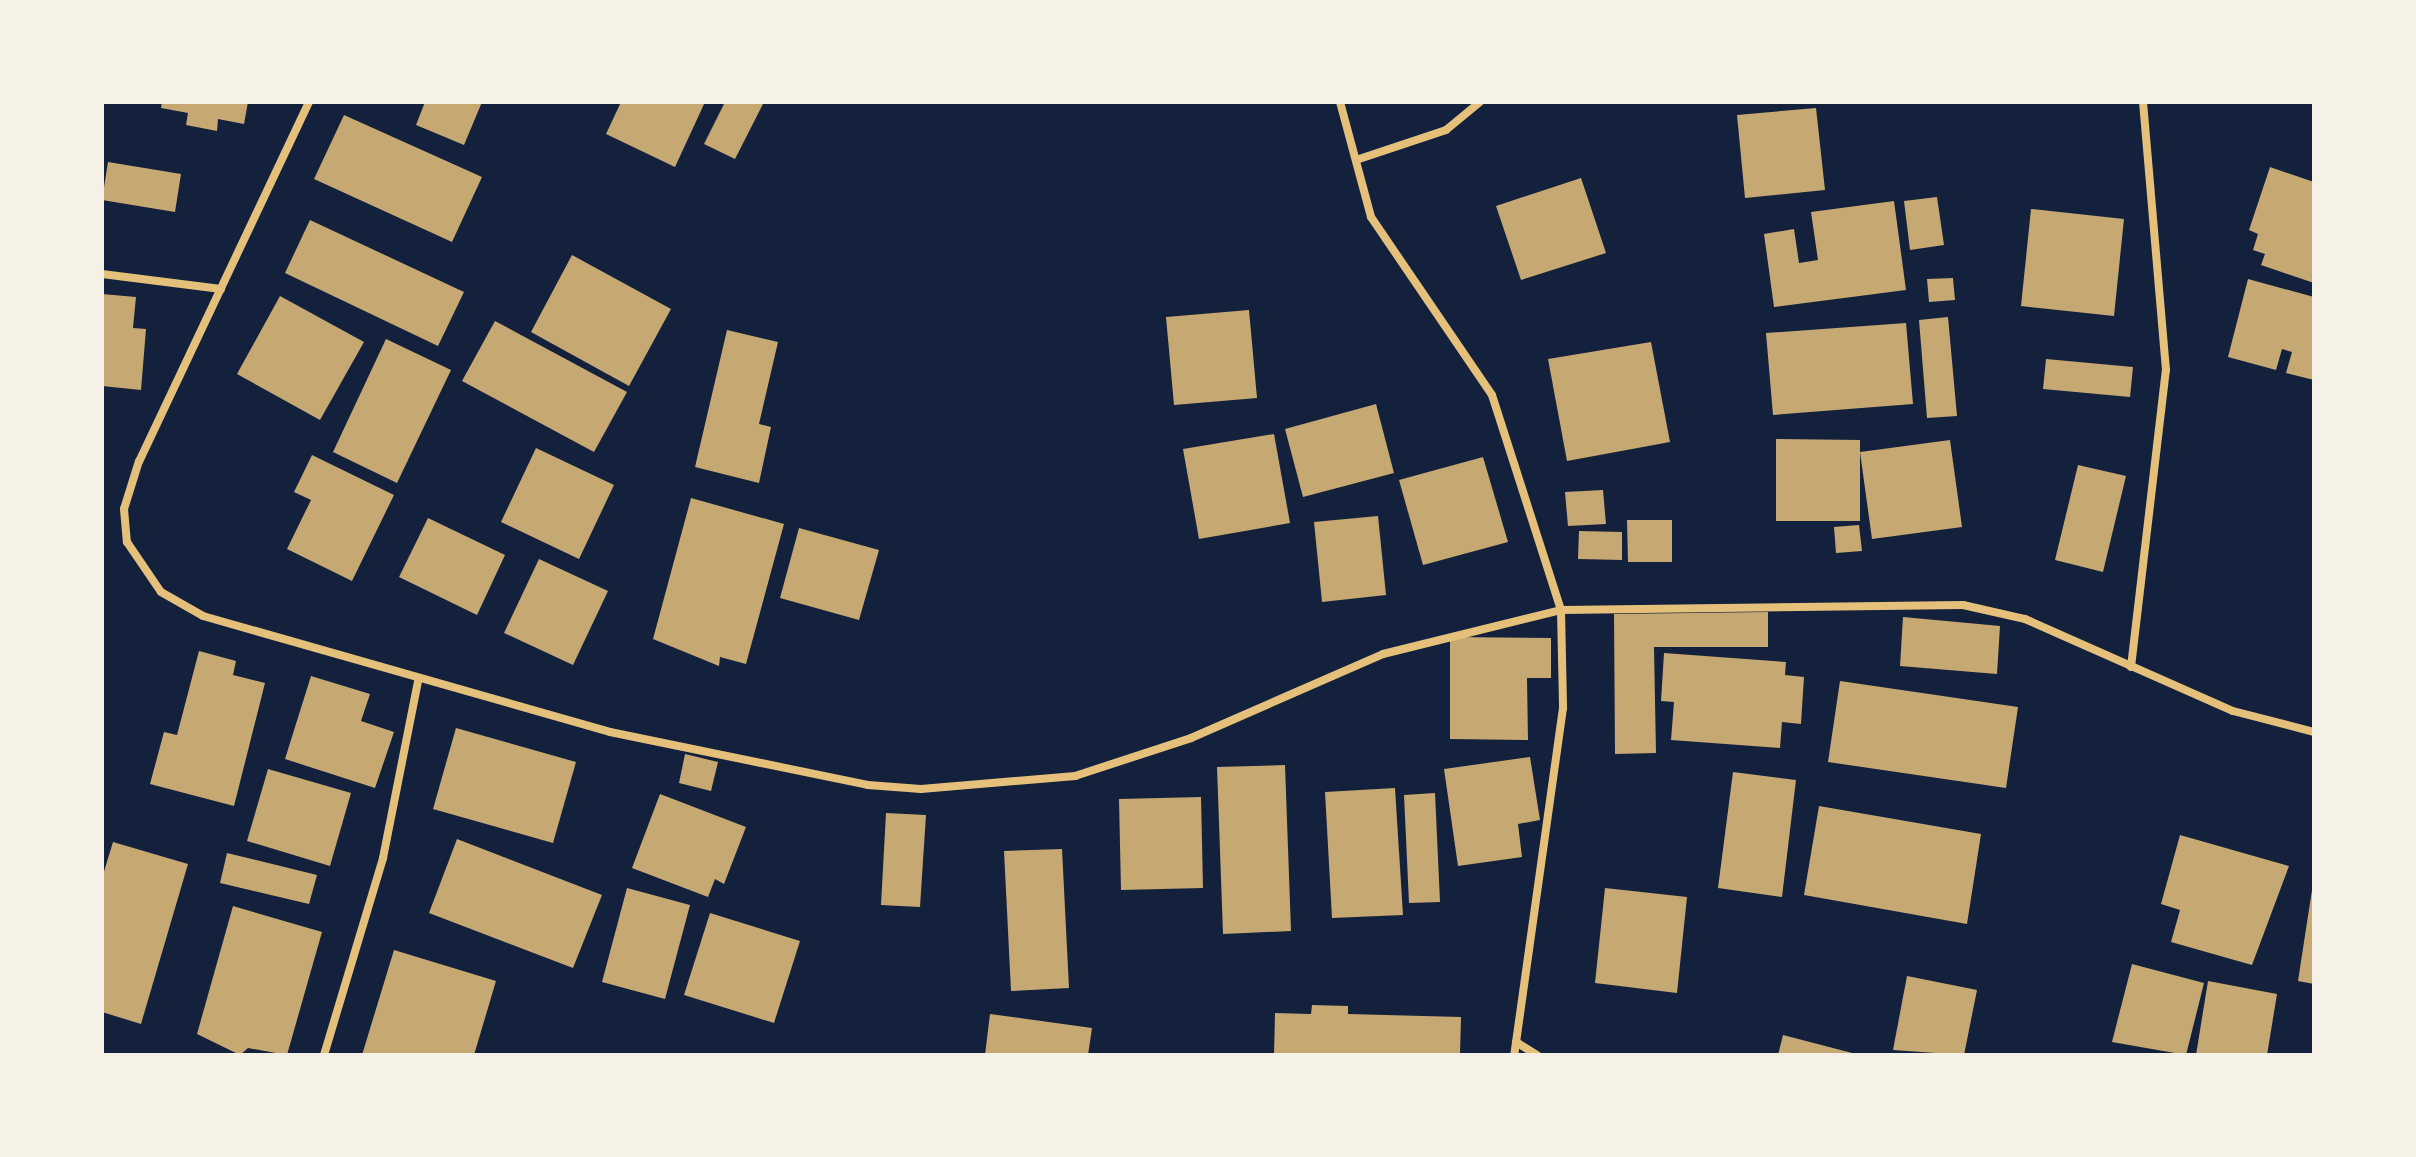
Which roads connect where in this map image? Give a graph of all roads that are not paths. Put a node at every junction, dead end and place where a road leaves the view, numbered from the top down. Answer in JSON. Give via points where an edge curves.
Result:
{"nodes":[{"id":1,"x":309,"y":102,"type":"edge"},
{"id":2,"x":1340,"y":102,"type":"edge"},
{"id":3,"x":1480,"y":102,"type":"edge"},
{"id":4,"x":2143,"y":102,"type":"edge"},
{"id":5,"x":1356,"y":160,"type":"junction"},
{"id":6,"x":102,"y":274,"type":"edge"},
{"id":7,"x":221,"y":289,"type":"junction"},
{"id":8,"x":1561,"y":610,"type":"junction"},
{"id":9,"x":2131,"y":667,"type":"junction"},
{"id":10,"x":418,"y":682,"type":"junction"},
{"id":11,"x":2314,"y":732,"type":"edge"},
{"id":12,"x":1516,"y":1042,"type":"junction"},
{"id":13,"x":324,"y":1055,"type":"edge"},
{"id":14,"x":1514,"y":1055,"type":"edge"},
{"id":15,"x":1537,"y":1055,"type":"edge"}],
"edges":[{"from":1,"to":7,"type":"street"},
{"from":2,"to":5,"type":"street"},
{"from":3,"to":5,"type":"street","via":[[1446,130]]},
{"from":4,"to":9,"type":"street","via":[[2166,370]]},
{"from":5,"to":8,"type":"street","via":[[1371,217],[1492,395]]},
{"from":6,"to":7,"type":"street"},
{"from":7,"to":10,"type":"street","via":[[139,461],[124,509],[127,542],[161,592],[203,616]]},
{"from":8,"to":9,"type":"street","via":[[1963,605],[2025,619]]},
{"from":8,"to":10,"type":"street","via":[[1383,654],[1191,738],[1075,776],[1017,784],[868,785]]},
{"from":8,"to":12,"type":"street","via":[[1563,708]]},
{"from":9,"to":11,"type":"street","via":[[2233,711]]},
{"from":10,"to":13,"type":"street","via":[[383,858]]},
{"from":12,"to":14,"type":"street"},
{"from":12,"to":15,"type":"street"}]}
